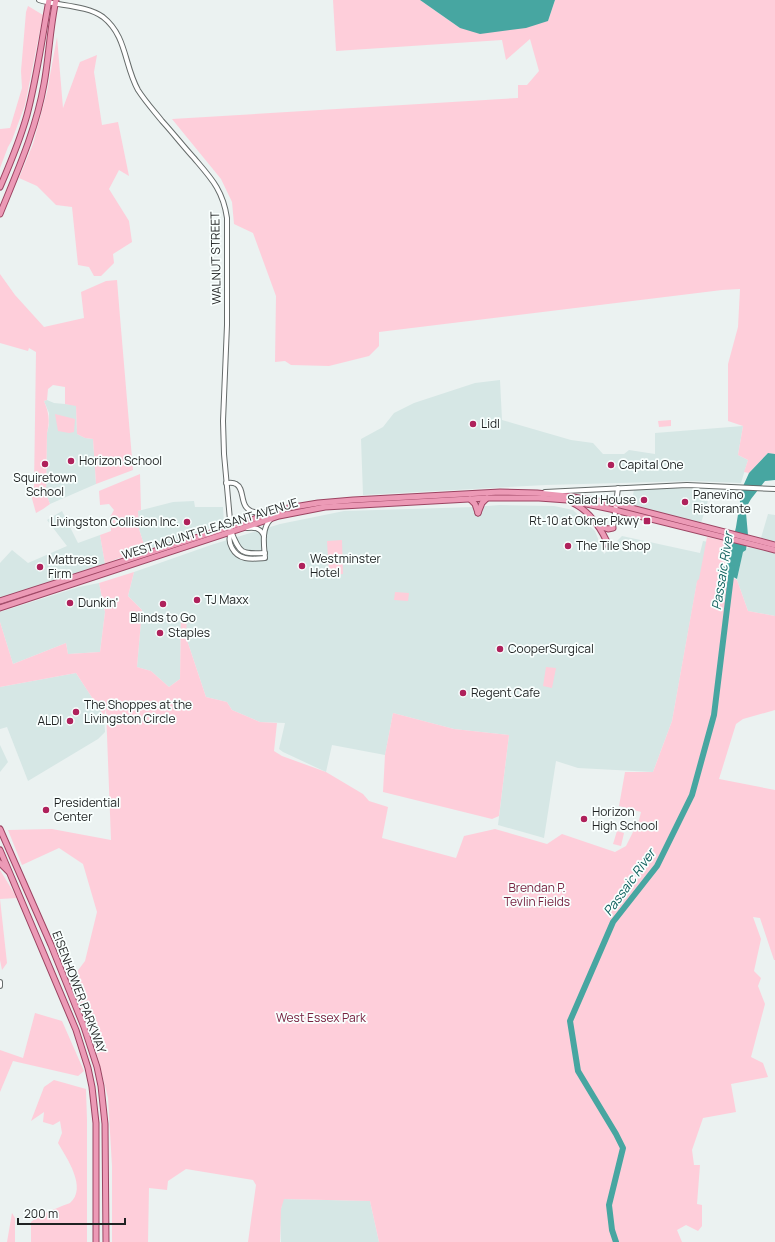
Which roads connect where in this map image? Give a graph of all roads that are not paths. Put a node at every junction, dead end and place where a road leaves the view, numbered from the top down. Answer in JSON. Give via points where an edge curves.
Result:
{"nodes":[{"id":1,"x":39,"y":0,"type":"edge"},
{"id":2,"x":49,"y":1,"type":"edge"},
{"id":3,"x":56,"y":2,"type":"edge"},
{"id":4,"x":0,"y":187,"type":"edge"},
{"id":5,"x":0,"y":214,"type":"edge"},
{"id":6,"x":226,"y":483,"type":"junction"},
{"id":7,"x":618,"y":488,"type":"junction"},
{"id":8,"x":775,"y":489,"type":"edge"},
{"id":9,"x":536,"y":493,"type":"junction"},
{"id":10,"x":487,"y":498,"type":"junction"},
{"id":11,"x":470,"y":499,"type":"junction"},
{"id":12,"x":567,"y":500,"type":"junction"},
{"id":13,"x":616,"y":507,"type":"junction"},
{"id":14,"x":288,"y":508,"type":"junction"},
{"id":15,"x":272,"y":518,"type":"junction"},
{"id":16,"x":598,"y":526,"type":"junction"},
{"id":17,"x":613,"y":528,"type":"joint"},
{"id":18,"x":233,"y":529,"type":"junction"},
{"id":19,"x":730,"y":536,"type":"junction"},
{"id":20,"x":264,"y":537,"type":"junction"},
{"id":21,"x":748,"y":540,"type":"junction"},
{"id":22,"x":775,"y":546,"type":"edge"},
{"id":23,"x":609,"y":548,"type":"dead end"},
{"id":24,"x":775,"y":550,"type":"edge"},
{"id":25,"x":265,"y":553,"type":"junction"},
{"id":26,"x":0,"y":602,"type":"edge"},
{"id":27,"x":0,"y":608,"type":"edge"},
{"id":28,"x":0,"y":829,"type":"edge"},
{"id":29,"x":0,"y":850,"type":"edge"},
{"id":30,"x":0,"y":863,"type":"edge"},
{"id":31,"x":11,"y":875,"type":"junction"},
{"id":32,"x":0,"y":982,"type":"edge"},
{"id":33,"x":0,"y":986,"type":"edge"},
{"id":34,"x":96,"y":1242,"type":"edge"},
{"id":35,"x":106,"y":1242,"type":"edge"}],
"edges":[{"from":1,"to":2,"type":"street","name":"WALNUT STREET"},
{"from":2,"to":3,"type":"street","name":"WALNUT STREET"},
{"from":2,"to":4,"type":"main road","via":[[26,116]]},
{"from":3,"to":5,"type":"main road","via":[[36,120]]},
{"from":3,"to":6,"type":"street","name":"WALNUT STREET","via":[[101,16],[111,26],[120,39],[139,90],[211,179],[224,201],[227,218],[223,421]]},
{"from":6,"to":14,"type":"street","via":[[238,485],[249,510],[260,513]]},
{"from":6,"to":18,"type":"street","name":"WALNUT STREET"},
{"from":7,"to":8,"type":"street","via":[[687,485]]},
{"from":7,"to":9,"type":"street"},
{"from":7,"to":13,"type":"street"},
{"from":9,"to":13,"type":"main road","name":"WEST MOUNT PLEASANT AVENUE","via":[[566,496]]},
{"from":9,"to":14,"type":"main road","name":"WEST MOUNT PLEASANT AVENUE","via":[[502,492],[346,501]]},
{"from":10,"to":11,"type":"main road","name":"WEST MOUNT PLEASANT AVENUE"},
{"from":10,"to":11,"type":"main road","via":[[478,513]]},
{"from":10,"to":12,"type":"main road","name":"WEST MOUNT PLEASANT AVENUE"},
{"from":11,"to":15,"type":"main road","name":"WEST MOUNT PLEASANT AVENUE","via":[[325,507]]},
{"from":12,"to":13,"type":"main road","name":"WEST MOUNT PLEASANT AVENUE"},
{"from":12,"to":16,"type":"main road","via":[[588,514]]},
{"from":13,"to":17,"type":"street"},
{"from":13,"to":19,"type":"main road"},
{"from":13,"to":19,"type":"main road","via":[[629,508]]},
{"from":14,"to":18,"type":"main road","name":"WEST MOUNT PLEASANT AVENUE"},
{"from":15,"to":18,"type":"main road","name":"WEST MOUNT PLEASANT AVENUE"},
{"from":15,"to":20,"type":"street","via":[[266,524]]},
{"from":16,"to":17,"type":"main road","via":[[604,529]]},
{"from":16,"to":23,"type":"main road"},
{"from":18,"to":20,"type":"street","via":[[255,527],[262,531]]},
{"from":18,"to":25,"type":"street","name":"WALNUT STREET","via":[[235,543],[242,551],[249,554]]},
{"from":18,"to":25,"type":"street","name":"WALNUT STREET","via":[[229,538],[230,545],[237,554],[247,558],[265,558]]},
{"from":18,"to":26,"type":"main road","name":"WEST MOUNT PLEASANT AVENUE"},
{"from":18,"to":27,"type":"main road","name":"WEST MOUNT PLEASANT AVENUE"},
{"from":19,"to":21,"type":"main road"},
{"from":20,"to":25,"type":"street"},
{"from":21,"to":22,"type":"main road"},
{"from":21,"to":24,"type":"main road"},
{"from":28,"to":35,"type":"main road","name":"EISENHOWER PARKWAY","via":[[51,945],[84,1026],[97,1067],[105,1124]]},
{"from":29,"to":31,"type":"main road","name":"EISENHOWER PARKWAY"},
{"from":30,"to":31,"type":"main road"},
{"from":31,"to":34,"type":"main road","name":"EISENHOWER PARKWAY","via":[[76,1030],[88,1068],[96,1123]]},
{"from":32,"to":33,"type":"street"}]}
